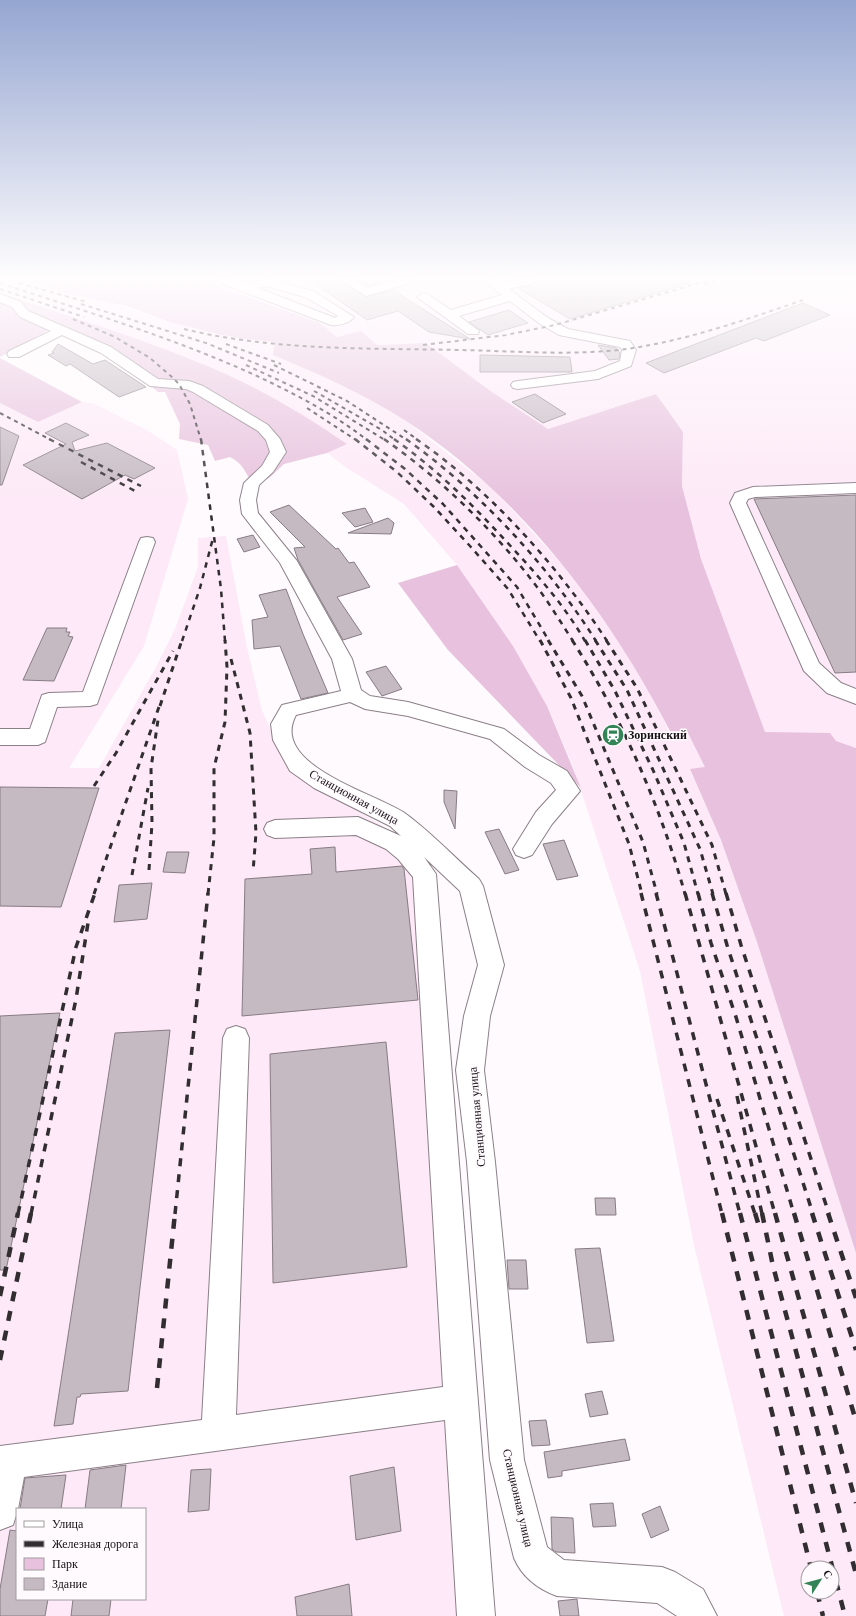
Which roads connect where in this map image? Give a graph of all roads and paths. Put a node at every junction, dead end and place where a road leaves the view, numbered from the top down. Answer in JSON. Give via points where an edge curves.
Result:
{"nodes":[{"id":1,"x":114,"y":355,"type":"edge"},
{"id":2,"x":628,"y":355,"type":"edge"},
{"id":3,"x":518,"y":385,"type":"dead end"},
{"id":4,"x":856,"y":488,"type":"edge"},
{"id":5,"x":147,"y":542,"type":"dead end"},
{"id":6,"x":352,"y":694,"type":"junction"},
{"id":7,"x":856,"y":697,"type":"edge"},
{"id":8,"x":0,"y":737,"type":"edge"},
{"id":9,"x":274,"y":828,"type":"dead end"},
{"id":10,"x":524,"y":850,"type":"dead end"},
{"id":11,"x":236,"y":1038,"type":"dead end"},
{"id":12,"x":461,"y":1400,"type":"junction"},
{"id":13,"x":218,"y":1435,"type":"junction"},
{"id":14,"x":5,"y":1462,"type":"edge"},
{"id":15,"x":0,"y":1512,"type":"edge"},
{"id":16,"x":476,"y":1616,"type":"edge"},
{"id":17,"x":698,"y":1616,"type":"edge"}],
"edges":[{"from":1,"to":6,"type":"street","via":[[154,383],[179,384],[198,389],[263,428],[273,439],[278,452],[268,470],[252,483],[248,500],[250,514],[288,561],[342,659]]},
{"from":2,"to":3,"type":"street","via":[[626,364],[598,375]]},
{"from":4,"to":7,"type":"street","via":[[753,492],[741,496],[738,503],[811,666],[834,688]]},
{"from":5,"to":8,"type":"street","via":[[90,699],[49,700],[38,737]]},
{"from":6,"to":10,"type":"street","via":[[365,702],[408,709],[497,734],[532,761],[559,777],[569,791],[539,822]]},
{"from":6,"to":17,"type":"street","name":"Станционная улица","via":[[289,710],[281,724],[283,740],[297,765],[322,782],[398,820],[471,886],[491,964],[477,1016],[470,1070],[481,1162],[507,1460],[532,1558],[557,1578],[662,1585],[690,1602]]},
{"from":9,"to":12,"type":"street","via":[[358,826],[394,843],[406,852],[424,874]]},
{"from":11,"to":13,"type":"street"},
{"from":12,"to":13,"type":"street"},
{"from":12,"to":16,"type":"street"},
{"from":13,"to":14,"type":"street"},
{"from":14,"to":15,"type":"street"}]}
